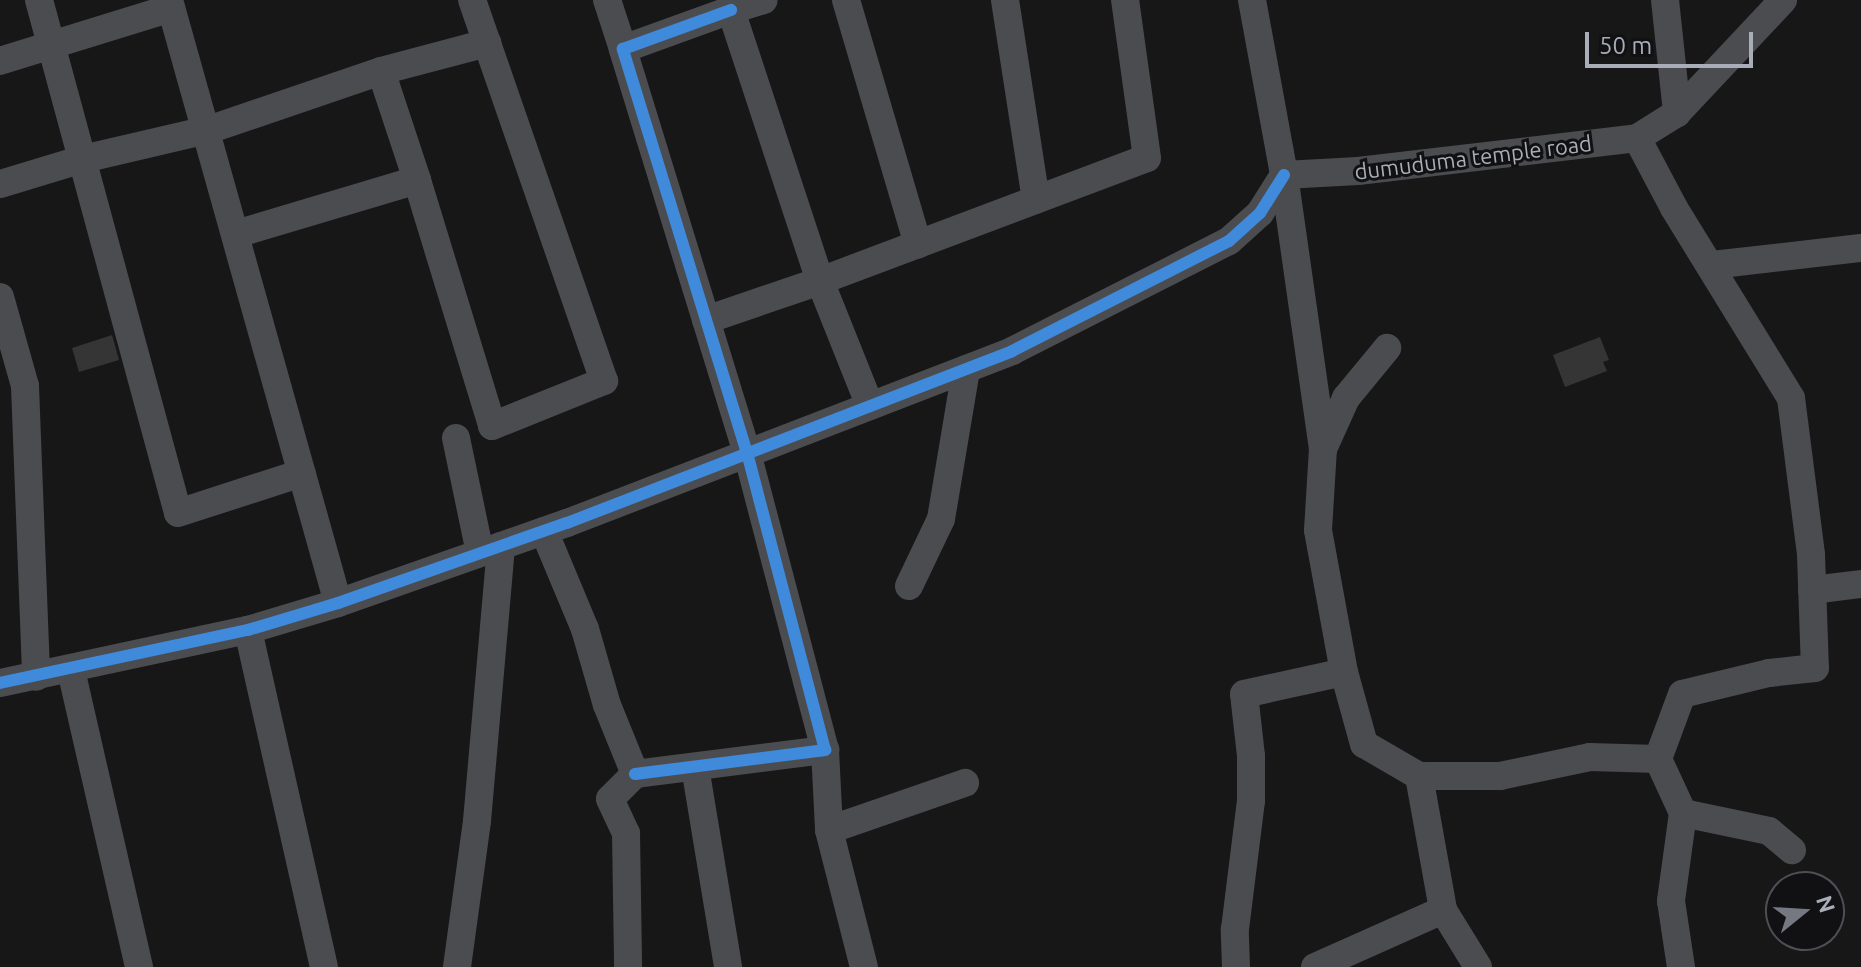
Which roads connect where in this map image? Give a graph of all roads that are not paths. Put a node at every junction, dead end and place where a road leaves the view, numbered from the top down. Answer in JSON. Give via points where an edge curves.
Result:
{"nodes":[{"id":1,"x":39,"y":0,"type":"edge"},
{"id":2,"x":472,"y":0,"type":"edge"},
{"id":3,"x":607,"y":0,"type":"edge"},
{"id":4,"x":763,"y":0,"type":"edge"},
{"id":5,"x":846,"y":0,"type":"edge"},
{"id":6,"x":1005,"y":0,"type":"edge"},
{"id":7,"x":1125,"y":0,"type":"edge"},
{"id":8,"x":1252,"y":0,"type":"edge"},
{"id":9,"x":1665,"y":0,"type":"edge"},
{"id":10,"x":1783,"y":0,"type":"edge"},
{"id":11,"x":170,"y":4,"type":"edge"},
{"id":12,"x":731,"y":10,"type":"junction"},
{"id":13,"x":487,"y":43,"type":"junction"},
{"id":14,"x":52,"y":46,"type":"junction"},
{"id":15,"x":623,"y":49,"type":"junction"},
{"id":16,"x":0,"y":61,"type":"edge"},
{"id":17,"x":381,"y":71,"type":"junction"},
{"id":18,"x":1677,"y":113,"type":"junction"},
{"id":19,"x":208,"y":130,"type":"junction"},
{"id":20,"x":1637,"y":138,"type":"junction"},
{"id":21,"x":83,"y":159,"type":"junction"},
{"id":22,"x":1284,"y":175,"type":"junction"},
{"id":23,"x":417,"y":180,"type":"junction"},
{"id":24,"x":0,"y":184,"type":"edge"},
{"id":25,"x":1036,"y":200,"type":"junction"},
{"id":26,"x":236,"y":234,"type":"junction"},
{"id":27,"x":918,"y":245,"type":"junction"},
{"id":28,"x":1861,"y":248,"type":"edge"},
{"id":29,"x":1712,"y":265,"type":"junction"},
{"id":30,"x":820,"y":281,"type":"junction"},
{"id":31,"x":0,"y":297,"type":"edge"},
{"id":32,"x":706,"y":320,"type":"junction"},
{"id":33,"x":1387,"y":348,"type":"dead end"},
{"id":34,"x":966,"y":369,"type":"junction"},
{"id":35,"x":870,"y":406,"type":"junction"},
{"id":36,"x":456,"y":438,"type":"dead end"},
{"id":37,"x":1323,"y":449,"type":"junction"},
{"id":38,"x":747,"y":453,"type":"junction"},
{"id":39,"x":302,"y":473,"type":"junction"},
{"id":40,"x":544,"y":531,"type":"junction"},
{"id":41,"x":490,"y":550,"type":"junction"},
{"id":42,"x":1861,"y":584,"type":"edge"},
{"id":43,"x":909,"y":586,"type":"dead end"},
{"id":44,"x":1812,"y":590,"type":"junction"},
{"id":45,"x":338,"y":603,"type":"junction"},
{"id":46,"x":248,"y":630,"type":"junction"},
{"id":47,"x":71,"y":670,"type":"junction"},
{"id":48,"x":1344,"y":672,"type":"junction"},
{"id":49,"x":36,"y":677,"type":"junction"},
{"id":50,"x":0,"y":683,"type":"edge"},
{"id":51,"x":825,"y":750,"type":"junction"},
{"id":52,"x":1658,"y":759,"type":"junction"},
{"id":53,"x":695,"y":767,"type":"junction"},
{"id":54,"x":635,"y":774,"type":"junction"},
{"id":55,"x":1419,"y":776,"type":"junction"},
{"id":56,"x":965,"y":783,"type":"dead end"},
{"id":57,"x":1683,"y":813,"type":"junction"},
{"id":58,"x":829,"y":830,"type":"junction"},
{"id":59,"x":1792,"y":850,"type":"dead end"},
{"id":60,"x":1443,"y":910,"type":"junction"},
{"id":61,"x":139,"y":967,"type":"edge"},
{"id":62,"x":324,"y":967,"type":"edge"},
{"id":63,"x":457,"y":967,"type":"edge"},
{"id":64,"x":628,"y":967,"type":"edge"},
{"id":65,"x":728,"y":967,"type":"edge"},
{"id":66,"x":864,"y":967,"type":"edge"},
{"id":67,"x":1236,"y":967,"type":"edge"},
{"id":68,"x":1315,"y":967,"type":"edge"},
{"id":69,"x":1478,"y":967,"type":"edge"},
{"id":70,"x":1681,"y":967,"type":"edge"}],
"edges":[{"from":1,"to":14,"type":"street"},
{"from":2,"to":13,"type":"street"},
{"from":3,"to":15,"type":"street"},
{"from":4,"to":12,"type":"street"},
{"from":5,"to":27,"type":"street"},
{"from":6,"to":25,"type":"street"},
{"from":7,"to":25,"type":"street","via":[[1147,158]]},
{"from":8,"to":22,"type":"street"},
{"from":9,"to":18,"type":"street"},
{"from":10,"to":18,"type":"street","name":"dumuduma temple road"},
{"from":11,"to":14,"type":"street"},
{"from":11,"to":19,"type":"street"},
{"from":12,"to":15,"type":"street"},
{"from":12,"to":30,"type":"street"},
{"from":13,"to":17,"type":"street"},
{"from":13,"to":23,"type":"street","via":[[604,381],[492,426]]},
{"from":14,"to":16,"type":"street"},
{"from":14,"to":21,"type":"street"},
{"from":15,"to":32,"type":"street"},
{"from":17,"to":19,"type":"street"},
{"from":17,"to":23,"type":"street"},
{"from":18,"to":20,"type":"street","name":"dumuduma temple road"},
{"from":19,"to":21,"type":"street"},
{"from":19,"to":26,"type":"street"},
{"from":20,"to":22,"type":"street","name":"dumuduma temple road"},
{"from":20,"to":29,"type":"street"},
{"from":21,"to":24,"type":"street"},
{"from":21,"to":39,"type":"street","via":[[178,513]]},
{"from":22,"to":34,"type":"street","via":[[1260,213],[1229,241]]},
{"from":22,"to":37,"type":"street"},
{"from":23,"to":26,"type":"street"},
{"from":25,"to":27,"type":"street"},
{"from":26,"to":39,"type":"street"},
{"from":27,"to":30,"type":"street"},
{"from":28,"to":29,"type":"street"},
{"from":29,"to":44,"type":"street","via":[[1791,398]]},
{"from":30,"to":32,"type":"street"},
{"from":30,"to":35,"type":"street"},
{"from":31,"to":49,"type":"street","via":[[25,386]]},
{"from":32,"to":38,"type":"street"},
{"from":33,"to":37,"type":"street","via":[[1346,398]]},
{"from":34,"to":35,"type":"street"},
{"from":34,"to":43,"type":"street","via":[[941,519]]},
{"from":35,"to":38,"type":"street"},
{"from":36,"to":41,"type":"street"},
{"from":37,"to":48,"type":"street","via":[[1318,530]]},
{"from":38,"to":40,"type":"street"},
{"from":38,"to":51,"type":"street"},
{"from":39,"to":45,"type":"street"},
{"from":40,"to":41,"type":"street"},
{"from":40,"to":54,"type":"street","via":[[585,629]]},
{"from":41,"to":45,"type":"street"},
{"from":41,"to":63,"type":"street","via":[[477,821]]},
{"from":42,"to":44,"type":"street"},
{"from":44,"to":52,"type":"street","via":[[1815,668],[1682,694]]},
{"from":45,"to":46,"type":"street"},
{"from":46,"to":47,"type":"street"},
{"from":46,"to":62,"type":"street"},
{"from":47,"to":49,"type":"street"},
{"from":47,"to":61,"type":"street"},
{"from":48,"to":55,"type":"street","via":[[1364,744]]},
{"from":48,"to":67,"type":"street","via":[[1244,694],[1251,801],[1235,929]]},
{"from":49,"to":50,"type":"street"},
{"from":51,"to":53,"type":"street"},
{"from":51,"to":58,"type":"street"},
{"from":52,"to":55,"type":"street","via":[[1590,757],[1500,776]]},
{"from":52,"to":57,"type":"street"},
{"from":53,"to":54,"type":"street"},
{"from":53,"to":65,"type":"street"},
{"from":54,"to":64,"type":"street","via":[[610,799],[626,833]]},
{"from":55,"to":60,"type":"street"},
{"from":56,"to":58,"type":"street"},
{"from":57,"to":59,"type":"street","via":[[1769,831]]},
{"from":57,"to":70,"type":"street","via":[[1671,901]]},
{"from":58,"to":66,"type":"street"},
{"from":60,"to":68,"type":"street"},
{"from":60,"to":69,"type":"street"}]}
